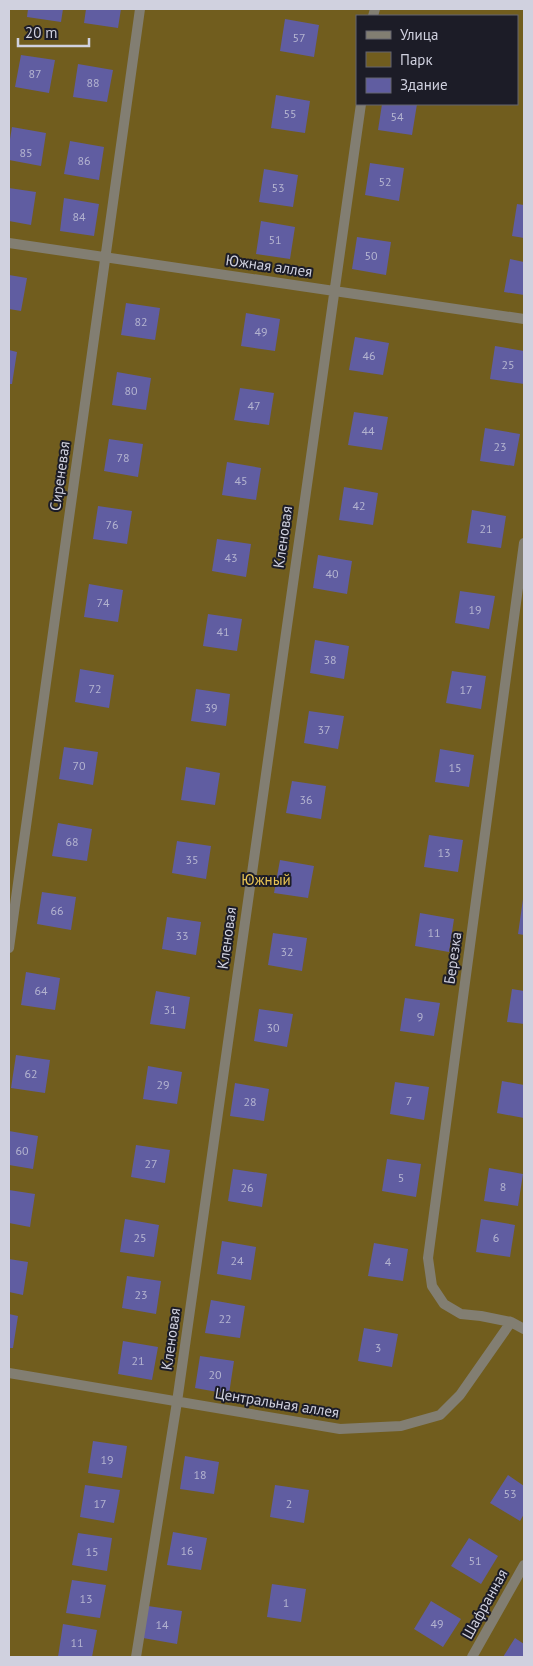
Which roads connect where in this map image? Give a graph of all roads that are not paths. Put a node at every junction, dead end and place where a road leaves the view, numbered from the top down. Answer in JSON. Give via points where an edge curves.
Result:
{"nodes":[{"id":1,"x":140,"y":9,"type":"edge"},
{"id":2,"x":361,"y":105,"type":"edge"},
{"id":3,"x":9,"y":244,"type":"edge"},
{"id":4,"x":105,"y":258,"type":"junction"},
{"id":5,"x":333,"y":291,"type":"junction"},
{"id":6,"x":524,"y":319,"type":"edge"},
{"id":7,"x":524,"y":543,"type":"edge"},
{"id":8,"x":9,"y":948,"type":"edge"},
{"id":9,"x":511,"y":1322,"type":"junction"},
{"id":10,"x":524,"y":1329,"type":"edge"},
{"id":11,"x":9,"y":1373,"type":"edge"},
{"id":12,"x":177,"y":1402,"type":"junction"},
{"id":13,"x":524,"y":1565,"type":"edge"},
{"id":14,"x":136,"y":1657,"type":"edge"},
{"id":15,"x":472,"y":1657,"type":"edge"}],
"edges":[{"from":1,"to":4,"type":"street","name":"Сиреневая"},
{"from":2,"to":5,"type":"street","name":"Кленовая"},
{"from":3,"to":4,"type":"street","name":"Южная аллея"},
{"from":4,"to":5,"type":"street","name":"Южная аллея"},
{"from":4,"to":8,"type":"street","name":"Сиреневая"},
{"from":5,"to":6,"type":"street","name":"Южная аллея"},
{"from":5,"to":12,"type":"street","name":"Кленовая"},
{"from":7,"to":9,"type":"street","name":"Березка","via":[[428,1258],[432,1286],[444,1304],[462,1314]]},
{"from":9,"to":10,"type":"street"},
{"from":9,"to":12,"type":"street","name":"Центральная аллея","via":[[460,1395],[440,1415],[401,1426],[340,1429]]},
{"from":11,"to":12,"type":"street","name":"Центральная аллея"},
{"from":12,"to":14,"type":"street","name":"Кленовая"},
{"from":13,"to":15,"type":"street","name":"Шафранная"}]}
